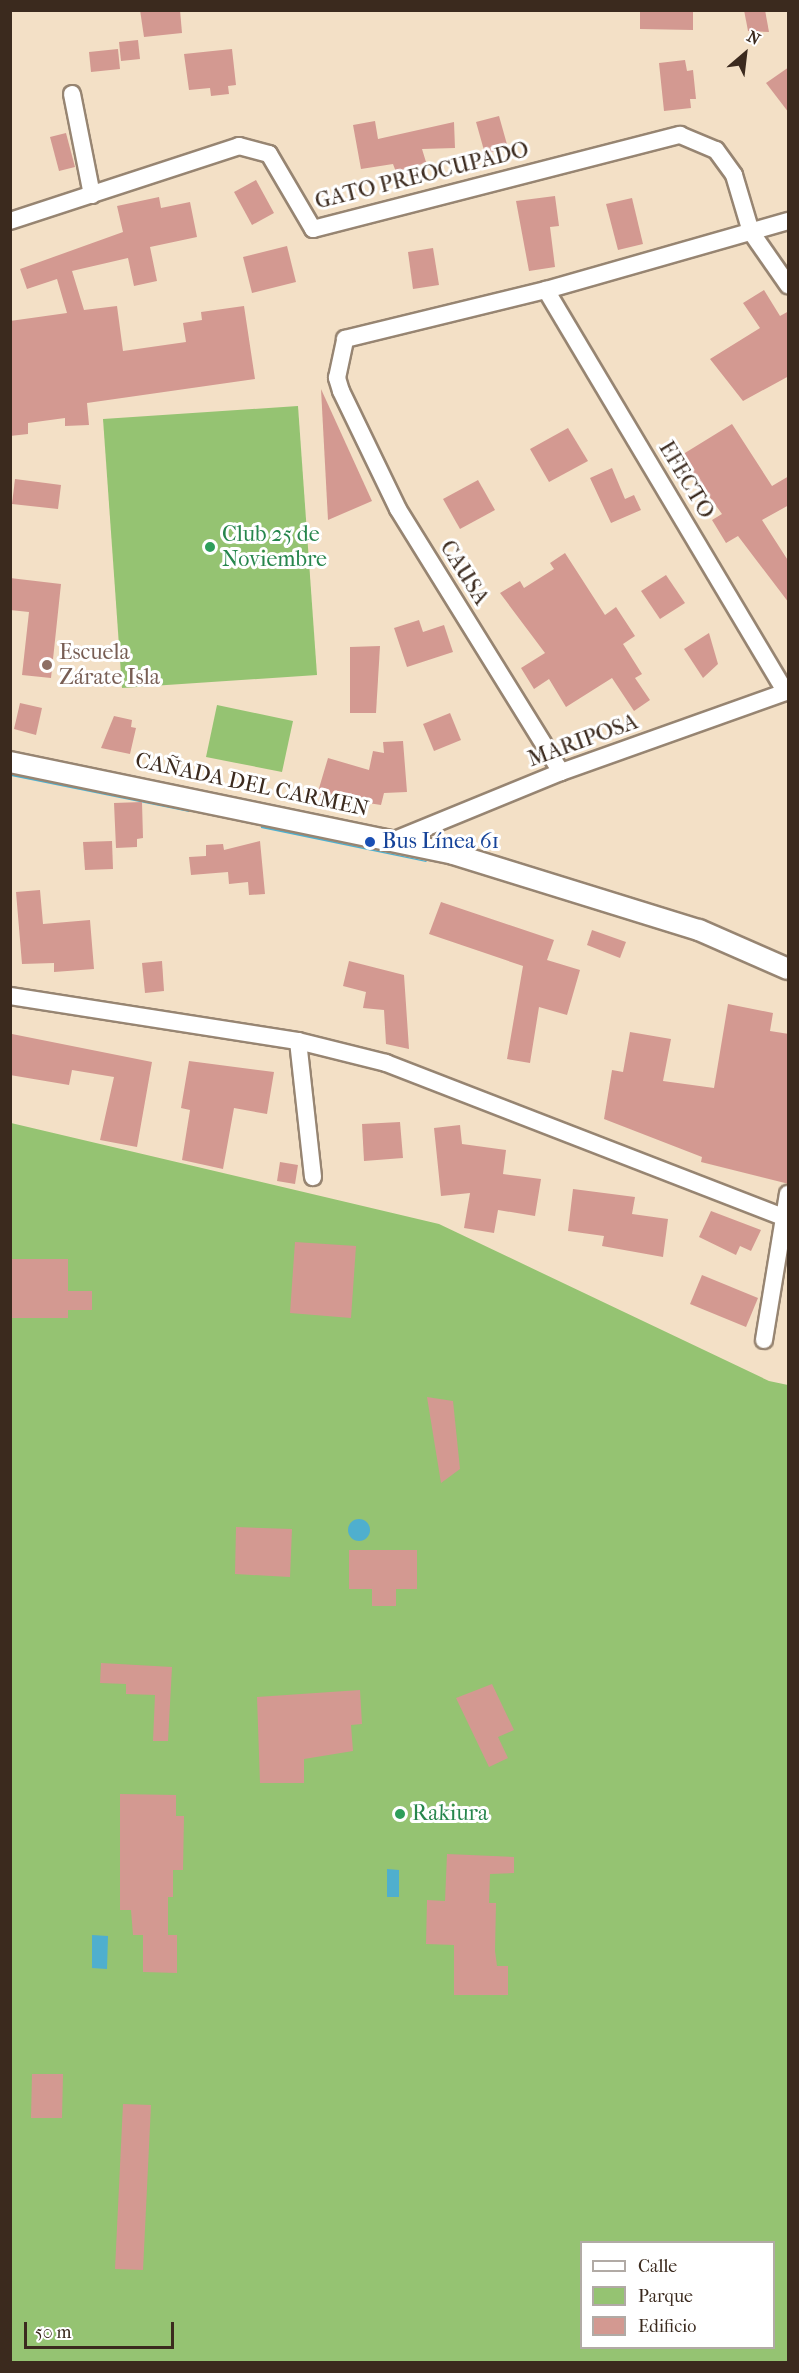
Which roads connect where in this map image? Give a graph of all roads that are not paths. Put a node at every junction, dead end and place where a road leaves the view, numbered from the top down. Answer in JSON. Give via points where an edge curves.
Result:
{"nodes":[{"id":1,"x":72,"y":94,"type":"dead end"},
{"id":2,"x":92,"y":195,"type":"junction"},
{"id":3,"x":789,"y":220,"type":"edge"},
{"id":4,"x":10,"y":221,"type":"edge"},
{"id":5,"x":751,"y":232,"type":"junction"},
{"id":6,"x":789,"y":285,"type":"edge"},
{"id":7,"x":546,"y":290,"type":"junction"},
{"id":8,"x":787,"y":692,"type":"edge"},
{"id":9,"x":10,"y":762,"type":"edge"},
{"id":10,"x":561,"y":772,"type":"junction"},
{"id":11,"x":395,"y":840,"type":"junction"},
{"id":12,"x":789,"y":969,"type":"edge"},
{"id":13,"x":10,"y":996,"type":"edge"},
{"id":14,"x":298,"y":1041,"type":"junction"},
{"id":15,"x":313,"y":1177,"type":"dead end"},
{"id":16,"x":789,"y":1194,"type":"edge"},
{"id":17,"x":786,"y":1218,"type":"edge"},
{"id":18,"x":764,"y":1340,"type":"dead end"}],
"edges":[{"from":1,"to":2,"type":"street"},
{"from":2,"to":4,"type":"street","name":"GATO PREOCUPADO"},
{"from":2,"to":5,"type":"street","name":"GATO PREOCUPADO","via":[[239,146],[255,147],[279,168],[313,229],[680,135],[716,150],[734,175]]},
{"from":3,"to":5,"type":"street"},
{"from":5,"to":6,"type":"street"},
{"from":5,"to":7,"type":"street"},
{"from":7,"to":8,"type":"street","name":"EFECTO"},
{"from":7,"to":10,"type":"street","name":"CAUSA","via":[[345,339],[337,378],[398,509]]},
{"from":8,"to":10,"type":"street","name":"MARIPOSA"},
{"from":9,"to":11,"type":"street","name":"CAÑADA DEL CARMEN"},
{"from":10,"to":11,"type":"street","name":"MARIPOSA"},
{"from":11,"to":12,"type":"street","name":"CAÑADA DEL CARMEN","via":[[699,930]]},
{"from":13,"to":14,"type":"street"},
{"from":14,"to":15,"type":"street"},
{"from":14,"to":17,"type":"street","via":[[386,1063],[490,1099]]},
{"from":16,"to":17,"type":"street"},
{"from":17,"to":18,"type":"street"}]}
